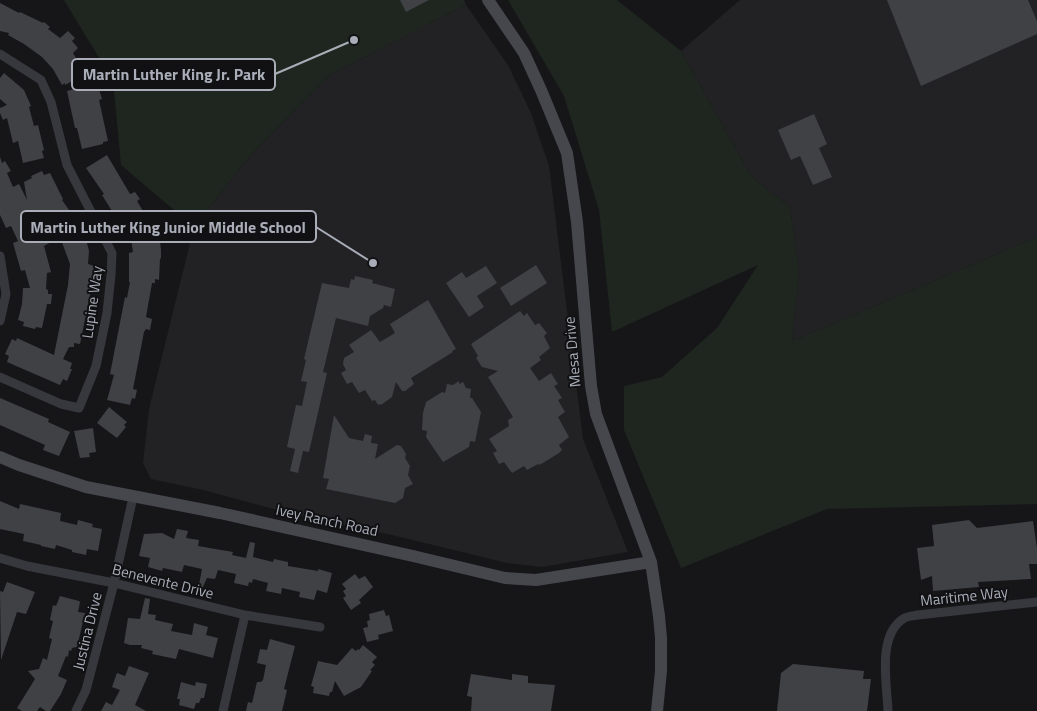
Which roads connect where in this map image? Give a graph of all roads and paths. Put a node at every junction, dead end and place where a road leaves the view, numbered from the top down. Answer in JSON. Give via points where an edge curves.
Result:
{"nodes":[{"id":1,"x":488,"y":0,"type":"edge"},
{"id":2,"x":0,"y":54,"type":"edge"},
{"id":3,"x":0,"y":256,"type":"edge"},
{"id":4,"x":0,"y":321,"type":"edge"},
{"id":5,"x":0,"y":377,"type":"edge"},
{"id":6,"x":0,"y":457,"type":"edge"},
{"id":7,"x":133,"y":497,"type":"junction"},
{"id":8,"x":0,"y":558,"type":"edge"},
{"id":9,"x":651,"y":562,"type":"junction"},
{"id":10,"x":114,"y":583,"type":"junction"},
{"id":11,"x":1037,"y":602,"type":"edge"},
{"id":12,"x":245,"y":615,"type":"junction"},
{"id":13,"x":320,"y":627,"type":"dead end"},
{"id":14,"x":76,"y":711,"type":"edge"},
{"id":15,"x":223,"y":711,"type":"edge"},
{"id":16,"x":657,"y":711,"type":"edge"},
{"id":17,"x":888,"y":711,"type":"edge"}],
"edges":[{"from":1,"to":9,"type":"main road","name":"Mesa Drive","via":[[524,53],[567,153],[596,414]]},
{"from":2,"to":5,"type":"street","name":"Lupine Way","via":[[41,80],[51,102],[66,165],[112,253],[107,313],[96,366],[78,408],[61,404]]},
{"from":3,"to":4,"type":"street","via":[[6,294]]},
{"from":6,"to":7,"type":"main road","name":"Ivey Ranch Road","via":[[86,487]]},
{"from":7,"to":9,"type":"main road","name":"Ivey Ranch Road","via":[[230,515],[505,578],[536,580]]},
{"from":7,"to":10,"type":"street","name":"Justina Drive"},
{"from":8,"to":10,"type":"street","name":"Benevente Drive"},
{"from":9,"to":16,"type":"main road","name":"Mesa Drive","via":[[661,638]]},
{"from":10,"to":12,"type":"street","name":"Benevente Drive"},
{"from":10,"to":14,"type":"street","name":"Justina Drive","via":[[86,690]]},
{"from":11,"to":17,"type":"street","name":"Maritime Way","via":[[904,618],[893,628],[887,642]]},
{"from":12,"to":13,"type":"street","name":"Benevente Drive"},
{"from":12,"to":15,"type":"street"}]}
